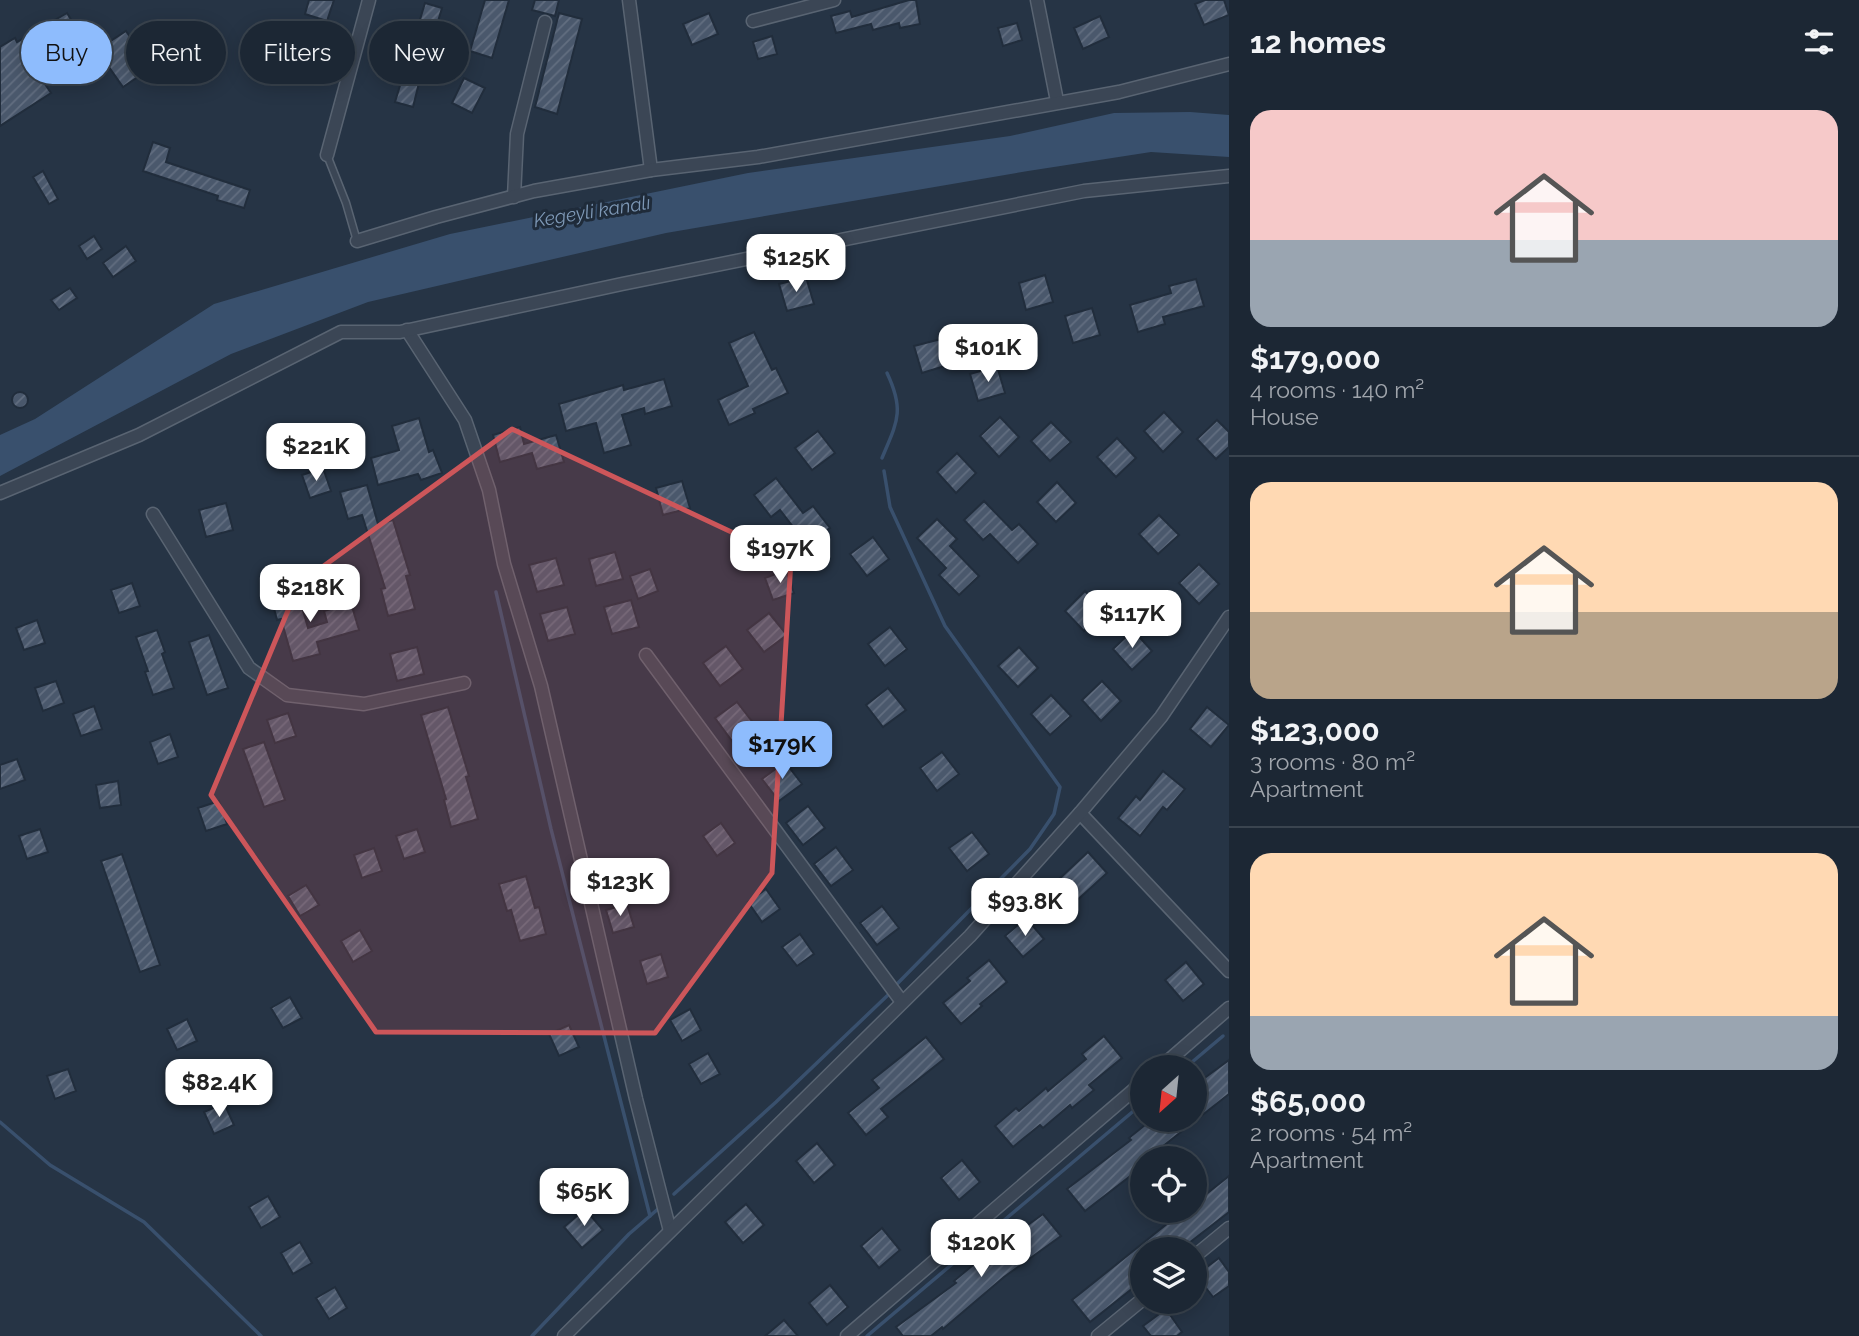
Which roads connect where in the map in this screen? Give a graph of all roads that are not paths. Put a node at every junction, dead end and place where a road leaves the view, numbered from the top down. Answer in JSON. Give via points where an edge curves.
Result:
{"nodes":[{"id":1,"x":369,"y":0,"type":"edge"},
{"id":2,"x":628,"y":0,"type":"edge"},
{"id":3,"x":834,"y":0,"type":"edge"},
{"id":4,"x":1037,"y":0,"type":"edge"},
{"id":5,"x":753,"y":21,"type":"dead end"},
{"id":6,"x":545,"y":22,"type":"dead end"},
{"id":7,"x":1229,"y":64,"type":"edge"},
{"id":8,"x":1057,"y":101,"type":"junction"},
{"id":9,"x":327,"y":155,"type":"joint"},
{"id":10,"x":651,"y":170,"type":"junction"},
{"id":11,"x":1229,"y":176,"type":"edge"},
{"id":12,"x":514,"y":197,"type":"junction"},
{"id":13,"x":357,"y":241,"type":"joint"},
{"id":14,"x":408,"y":330,"type":"junction"},
{"id":15,"x":0,"y":493,"type":"edge"},
{"id":16,"x":153,"y":514,"type":"dead end"},
{"id":17,"x":1229,"y":617,"type":"edge"},
{"id":18,"x":646,"y":655,"type":"dead end"},
{"id":19,"x":464,"y":683,"type":"dead end"},
{"id":20,"x":1080,"y":813,"type":"junction"},
{"id":21,"x":1229,"y":971,"type":"edge"},
{"id":22,"x":902,"y":1002,"type":"junction"},
{"id":23,"x":1229,"y":1008,"type":"edge"},
{"id":24,"x":1175,"y":1055,"type":"edge"},
{"id":25,"x":1130,"y":1093,"type":"edge"},
{"id":26,"x":1229,"y":1228,"type":"edge"},
{"id":27,"x":670,"y":1231,"type":"junction"},
{"id":28,"x":1207,"y":1245,"type":"edge"},
{"id":29,"x":1130,"y":1310,"type":"edge"},
{"id":30,"x":564,"y":1336,"type":"edge"},
{"id":31,"x":847,"y":1336,"type":"edge"},
{"id":32,"x":1098,"y":1336,"type":"edge"}],
"edges":[{"from":1,"to":9,"type":"street"},
{"from":2,"to":10,"type":"street"},
{"from":3,"to":5,"type":"street"},
{"from":4,"to":8,"type":"street"},
{"from":6,"to":12,"type":"street","via":[[517,134]]},
{"from":7,"to":8,"type":"street","via":[[1119,92]]},
{"from":8,"to":10,"type":"street","via":[[758,157]]},
{"from":9,"to":13,"type":"lane"},
{"from":10,"to":12,"type":"street"},
{"from":11,"to":14,"type":"street","via":[[1084,191]]},
{"from":12,"to":13,"type":"street"},
{"from":14,"to":15,"type":"street","via":[[341,332],[139,435]]},
{"from":14,"to":27,"type":"street","via":[[465,420],[489,490],[504,564],[541,686]]},
{"from":16,"to":19,"type":"street","via":[[249,668],[287,695],[364,704]]},
{"from":17,"to":20,"type":"street","via":[[1161,717]]},
{"from":18,"to":22,"type":"street"},
{"from":20,"to":21,"type":"street"},
{"from":20,"to":22,"type":"street","via":[[970,936]]},
{"from":22,"to":27,"type":"street"},
{"from":23,"to":24,"type":"street"},
{"from":25,"to":31,"type":"street"},
{"from":26,"to":28,"type":"street"},
{"from":27,"to":30,"type":"street"},
{"from":29,"to":32,"type":"street"}]}
